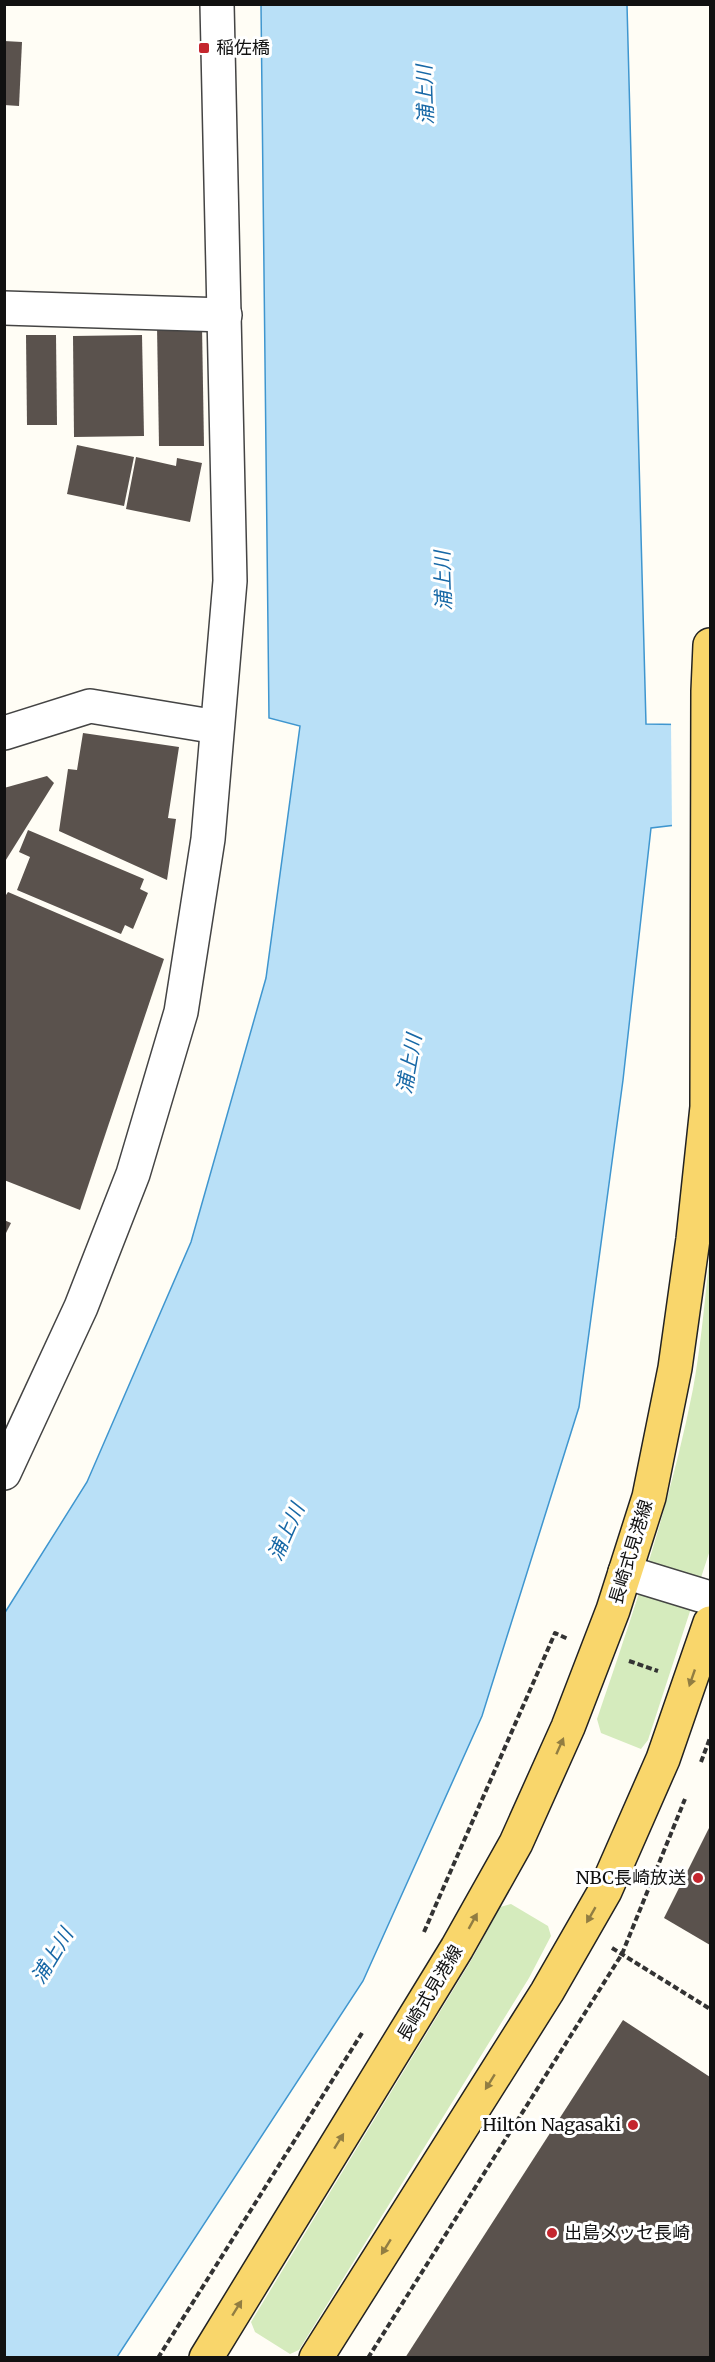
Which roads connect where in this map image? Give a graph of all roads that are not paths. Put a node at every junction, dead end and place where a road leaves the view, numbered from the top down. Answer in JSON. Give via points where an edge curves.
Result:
{"nodes":[{"id":1,"x":217,"y":4,"type":"edge"},
{"id":2,"x":4,"y":308,"type":"edge"},
{"id":3,"x":225,"y":315,"type":"junction"},
{"id":4,"x":711,"y":645,"type":"edge"},
{"id":5,"x":217,"y":727,"type":"junction"},
{"id":6,"x":4,"y":733,"type":"edge"},
{"id":7,"x":4,"y":1473,"type":"edge"},
{"id":8,"x":626,"y":1572,"type":"junction"},
{"id":9,"x":711,"y":1598,"type":"edge"},
{"id":10,"x":711,"y":1623,"type":"edge"},
{"id":11,"x":206,"y":2358,"type":"edge"},
{"id":12,"x":316,"y":2358,"type":"edge"}],
"edges":[{"from":1,"to":3,"type":"street"},
{"from":2,"to":3,"type":"street"},
{"from":3,"to":5,"type":"street","via":[[230,581]]},
{"from":4,"to":8,"type":"main road","name":"長崎式見港線","via":[[706,1107],[693,1239],[670,1392],[649,1497]]},
{"from":5,"to":6,"type":"street","via":[[90,706]]},
{"from":5,"to":7,"type":"street","via":[[208,839],[181,1012],[133,1174],[81,1307]]},
{"from":8,"to":9,"type":"street"},
{"from":11,"to":8,"type":"main road","name":"長崎式見港線","one_way":true,"via":[[458,1948],[516,1843],[568,1727]]},
{"from":10,"to":12,"type":"main road","one_way":true,"via":[[663,1759],[605,1891],[547,1992]]}]}
